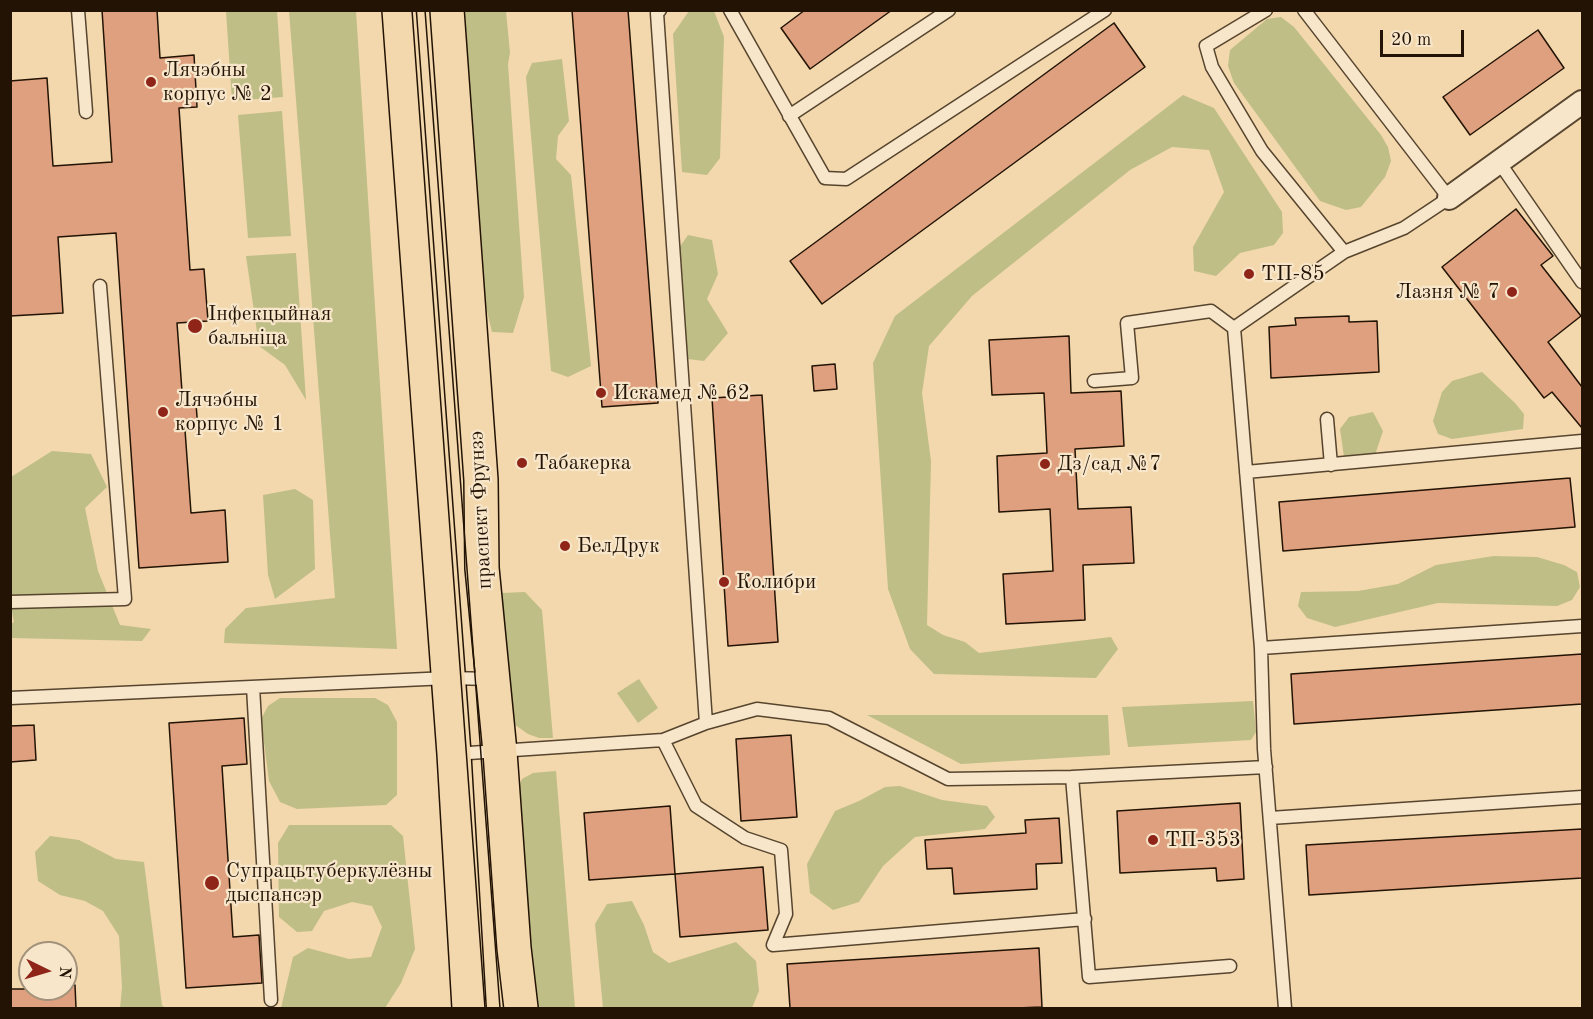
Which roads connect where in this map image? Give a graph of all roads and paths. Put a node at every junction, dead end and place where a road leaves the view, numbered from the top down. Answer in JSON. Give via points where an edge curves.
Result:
{"nodes":[{"id":1,"x":78,"y":10,"type":"edge"},
{"id":2,"x":399,"y":10,"type":"edge"},
{"id":3,"x":447,"y":10,"type":"edge"},
{"id":4,"x":660,"y":10,"type":"edge"},
{"id":5,"x":730,"y":10,"type":"edge"},
{"id":6,"x":949,"y":10,"type":"edge"},
{"id":7,"x":1105,"y":10,"type":"edge"},
{"id":8,"x":1266,"y":10,"type":"edge"},
{"id":9,"x":1304,"y":10,"type":"edge"},
{"id":10,"x":1582,"y":102,"type":"edge"},
{"id":11,"x":86,"y":112,"type":"dead end"},
{"id":12,"x":789,"y":116,"type":"junction"},
{"id":13,"x":1499,"y":162,"type":"junction"},
{"id":14,"x":1449,"y":198,"type":"junction"},
{"id":15,"x":1344,"y":252,"type":"junction"},
{"id":16,"x":1582,"y":282,"type":"edge"},
{"id":17,"x":100,"y":286,"type":"dead end"},
{"id":18,"x":1234,"y":328,"type":"junction"},
{"id":19,"x":1094,"y":381,"type":"dead end"},
{"id":20,"x":1327,"y":419,"type":"dead end"},
{"id":21,"x":1582,"y":441,"type":"edge"},
{"id":22,"x":1331,"y":465,"type":"junction"},
{"id":23,"x":1246,"y":472,"type":"junction"},
{"id":24,"x":10,"y":602,"type":"edge"},
{"id":25,"x":1582,"y":626,"type":"edge"},
{"id":26,"x":1261,"y":648,"type":"junction"},
{"id":27,"x":448,"y":678,"type":"junction"},
{"id":28,"x":493,"y":679,"type":"junction"},
{"id":29,"x":253,"y":687,"type":"junction"},
{"id":30,"x":10,"y":698,"type":"edge"},
{"id":31,"x":706,"y":723,"type":"junction"},
{"id":32,"x":663,"y":740,"type":"junction"},
{"id":33,"x":500,"y":752,"type":"junction"},
{"id":34,"x":454,"y":754,"type":"junction"},
{"id":35,"x":1266,"y":767,"type":"junction"},
{"id":36,"x":1072,"y":777,"type":"junction"},
{"id":37,"x":1582,"y":797,"type":"edge"},
{"id":38,"x":1270,"y":818,"type":"junction"},
{"id":39,"x":1085,"y":919,"type":"junction"},
{"id":40,"x":1230,"y":966,"type":"dead end"},
{"id":41,"x":271,"y":1000,"type":"dead end"},
{"id":42,"x":469,"y":1008,"type":"edge"},
{"id":43,"x":521,"y":1008,"type":"edge"},
{"id":44,"x":1285,"y":1008,"type":"edge"}],
"edges":[{"from":1,"to":11,"type":"lane"},
{"from":2,"to":27,"type":"main road","name":"праспект Фрунзэ"},
{"from":3,"to":28,"type":"main road","name":"праспект Фрунзэ","via":[[481,480],[482,568]]},
{"from":4,"to":31,"type":"lane","via":[[657,13]]},
{"from":5,"to":12,"type":"lane"},
{"from":6,"to":12,"type":"lane"},
{"from":7,"to":12,"type":"lane","via":[[846,179],[825,178]]},
{"from":8,"to":15,"type":"lane","via":[[1206,46],[1212,67],[1262,151]]},
{"from":9,"to":14,"type":"lane"},
{"from":10,"to":13,"type":"street"},
{"from":13,"to":14,"type":"street"},
{"from":13,"to":16,"type":"lane"},
{"from":14,"to":15,"type":"lane","via":[[1404,228]]},
{"from":15,"to":18,"type":"lane"},
{"from":17,"to":24,"type":"lane","via":[[125,599]]},
{"from":18,"to":19,"type":"lane","via":[[1211,311],[1127,323],[1132,378]]},
{"from":18,"to":23,"type":"lane"},
{"from":20,"to":22,"type":"lane"},
{"from":21,"to":22,"type":"lane"},
{"from":22,"to":23,"type":"lane"},
{"from":23,"to":26,"type":"lane"},
{"from":25,"to":26,"type":"lane"},
{"from":26,"to":35,"type":"lane"},
{"from":27,"to":28,"type":"lane"},
{"from":27,"to":29,"type":"lane"},
{"from":27,"to":34,"type":"main road","name":"праспект Фрунзэ"},
{"from":28,"to":33,"type":"main road","name":"праспект Фрунзэ"},
{"from":29,"to":30,"type":"lane"},
{"from":29,"to":41,"type":"lane"},
{"from":31,"to":32,"type":"lane"},
{"from":31,"to":36,"type":"lane","via":[[757,709],[829,718],[948,779]]},
{"from":32,"to":33,"type":"lane"},
{"from":32,"to":39,"type":"lane","via":[[696,806],[746,838],[781,850],[786,914],[773,945]]},
{"from":33,"to":34,"type":"lane"},
{"from":33,"to":43,"type":"main road","name":"праспект Фрунзэ"},
{"from":34,"to":42,"type":"main road","name":"праспект Фрунзэ"},
{"from":35,"to":36,"type":"lane"},
{"from":35,"to":38,"type":"lane"},
{"from":36,"to":39,"type":"lane"},
{"from":37,"to":38,"type":"lane"},
{"from":38,"to":44,"type":"lane"},
{"from":39,"to":40,"type":"lane","via":[[1089,977]]}]}
